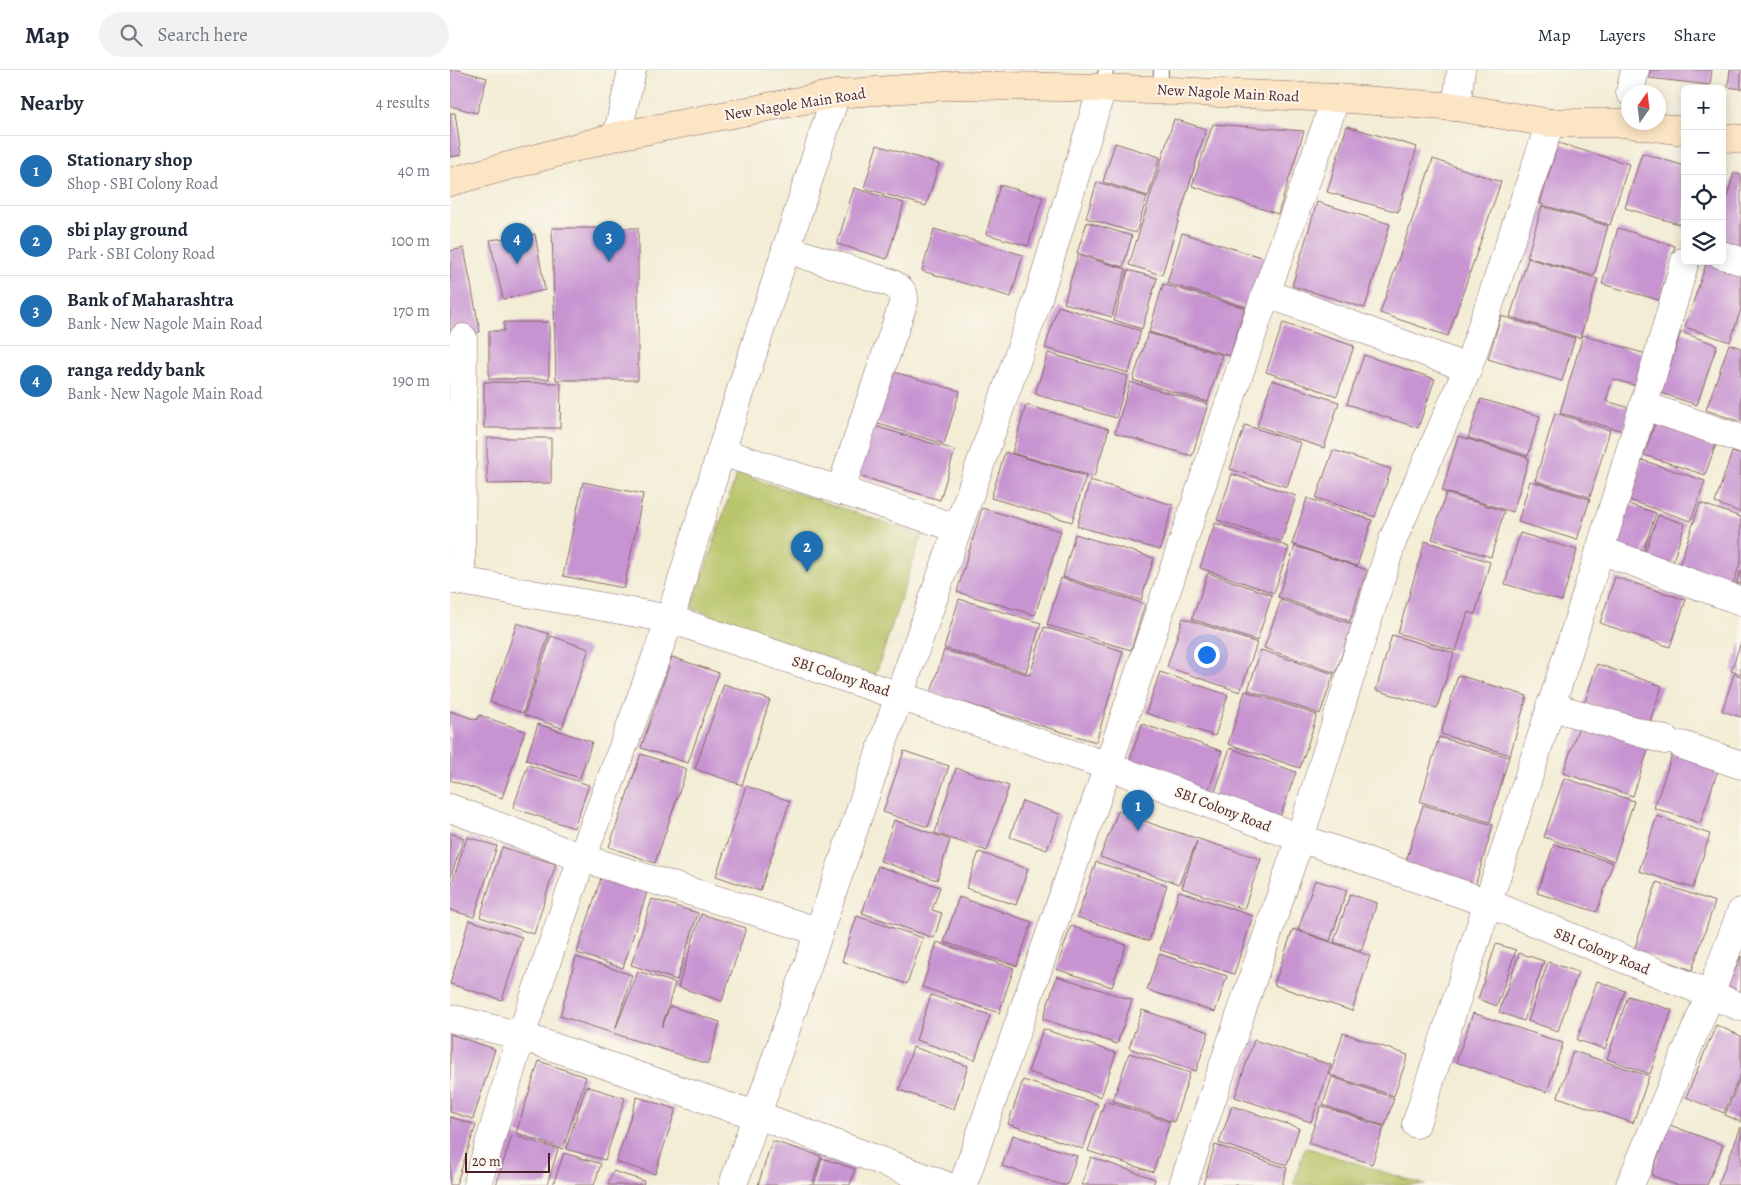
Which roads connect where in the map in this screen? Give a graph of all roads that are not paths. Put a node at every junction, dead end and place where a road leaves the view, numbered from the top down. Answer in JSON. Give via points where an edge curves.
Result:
{"nodes":[{"id":1,"x":632,"y":70,"type":"edge"},
{"id":2,"x":1461,"y":70,"type":"edge"},
{"id":3,"x":1635,"y":70,"type":"edge"},
{"id":4,"x":960,"y":77,"type":"edge"},
{"id":5,"x":1104,"y":79,"type":"edge"},
{"id":6,"x":1160,"y":80,"type":"edge"},
{"id":7,"x":1632,"y":85,"type":"edge"},
{"id":8,"x":836,"y":94,"type":"junction"},
{"id":9,"x":1336,"y":98,"type":"junction"},
{"id":10,"x":1456,"y":107,"type":"junction"},
{"id":11,"x":1621,"y":114,"type":"edge"},
{"id":12,"x":1550,"y":123,"type":"junction"},
{"id":13,"x":1666,"y":126,"type":"edge"},
{"id":14,"x":1681,"y":131,"type":"edge"},
{"id":15,"x":617,"y":136,"type":"junction"},
{"id":16,"x":1726,"y":137,"type":"edge"},
{"id":17,"x":1741,"y":139,"type":"edge"},
{"id":18,"x":450,"y":182,"type":"edge"},
{"id":19,"x":786,"y":249,"type":"junction"},
{"id":20,"x":1726,"y":256,"type":"edge"},
{"id":21,"x":1741,"y":261,"type":"edge"},
{"id":22,"x":1684,"y":265,"type":"edge"},
{"id":23,"x":1266,"y":293,"type":"junction"},
{"id":24,"x":463,"y":338,"type":"dead end"},
{"id":25,"x":1468,"y":368,"type":"junction"},
{"id":26,"x":1644,"y":406,"type":"junction"},
{"id":27,"x":1741,"y":439,"type":"edge"},
{"id":28,"x":721,"y":452,"type":"junction"},
{"id":29,"x":840,"y":491,"type":"junction"},
{"id":30,"x":957,"y":528,"type":"junction"},
{"id":31,"x":1600,"y":550,"type":"junction"},
{"id":32,"x":456,"y":580,"type":"edge"},
{"id":33,"x":1741,"y":601,"type":"edge"},
{"id":34,"x":670,"y":619,"type":"junction"},
{"id":35,"x":899,"y":696,"type":"junction"},
{"id":36,"x":1550,"y":706,"type":"junction"},
{"id":37,"x":1108,"y":766,"type":"junction"},
{"id":38,"x":1741,"y":766,"type":"edge"},
{"id":39,"x":450,"y":808,"type":"edge"},
{"id":40,"x":1300,"y":838,"type":"junction"},
{"id":41,"x":582,"y":858,"type":"junction"},
{"id":42,"x":1488,"y":903,"type":"junction"},
{"id":43,"x":1741,"y":912,"type":"edge"},
{"id":44,"x":818,"y":932,"type":"junction"},
{"id":45,"x":1710,"y":995,"type":"junction"},
{"id":46,"x":1741,"y":1007,"type":"edge"},
{"id":47,"x":450,"y":1018,"type":"edge"},
{"id":48,"x":521,"y":1036,"type":"junction"},
{"id":49,"x":758,"y":1115,"type":"junction"},
{"id":50,"x":1416,"y":1124,"type":"dead end"},
{"id":51,"x":1634,"y":1184,"type":"edge"},
{"id":52,"x":477,"y":1185,"type":"edge"},
{"id":53,"x":733,"y":1185,"type":"edge"},
{"id":54,"x":945,"y":1185,"type":"edge"},
{"id":55,"x":964,"y":1185,"type":"edge"},
{"id":56,"x":1183,"y":1185,"type":"edge"}],
"edges":[{"from":1,"to":15,"type":"street"},
{"from":2,"to":10,"type":"street"},
{"from":3,"to":7,"type":"street"},
{"from":4,"to":5,"type":"street","name":"New Nagole Main Road"},
{"from":4,"to":8,"type":"street","name":"New Nagole Main Road"},
{"from":5,"to":6,"type":"street","name":"New Nagole Main Road"},
{"from":5,"to":30,"type":"street","via":[[1035,308]]},
{"from":6,"to":9,"type":"street","name":"New Nagole Main Road"},
{"from":8,"to":15,"type":"street","name":"New Nagole Main Road"},
{"from":8,"to":19,"type":"street"},
{"from":9,"to":10,"type":"street","name":"New Nagole Main Road"},
{"from":9,"to":23,"type":"street"},
{"from":10,"to":12,"type":"street","name":"New Nagole Main Road"},
{"from":11,"to":12,"type":"street","name":"New Nagole Main Road"},
{"from":12,"to":25,"type":"street"},
{"from":13,"to":14,"type":"street","name":"New Nagole Main Road"},
{"from":15,"to":18,"type":"street","name":"New Nagole Main Road"},
{"from":16,"to":17,"type":"street"},
{"from":19,"to":28,"type":"street"},
{"from":19,"to":29,"type":"street","via":[[891,284],[905,295]]},
{"from":20,"to":21,"type":"street"},
{"from":22,"to":26,"type":"street"},
{"from":23,"to":25,"type":"street"},
{"from":23,"to":37,"type":"street"},
{"from":24,"to":32,"type":"street"},
{"from":25,"to":40,"type":"street","via":[[1393,539]]},
{"from":26,"to":27,"type":"street"},
{"from":26,"to":31,"type":"street"},
{"from":28,"to":29,"type":"street"},
{"from":28,"to":34,"type":"street"},
{"from":29,"to":30,"type":"street"},
{"from":30,"to":35,"type":"street"},
{"from":31,"to":33,"type":"street"},
{"from":31,"to":36,"type":"street"},
{"from":32,"to":34,"type":"street","name":"SBI Colony Road"},
{"from":34,"to":35,"type":"street","name":"SBI Colony Road"},
{"from":34,"to":41,"type":"street"},
{"from":35,"to":37,"type":"street","name":"SBI Colony Road"},
{"from":35,"to":44,"type":"street"},
{"from":36,"to":38,"type":"street","via":[[1673,742]]},
{"from":36,"to":42,"type":"street"},
{"from":37,"to":40,"type":"street","name":"SBI Colony Road"},
{"from":37,"to":55,"type":"street"},
{"from":39,"to":41,"type":"street"},
{"from":40,"to":42,"type":"street","name":"SBI Colony Road"},
{"from":40,"to":56,"type":"street"},
{"from":41,"to":44,"type":"street"},
{"from":41,"to":48,"type":"street"},
{"from":42,"to":45,"type":"street","name":"SBI Colony Road"},
{"from":42,"to":50,"type":"street"},
{"from":43,"to":45,"type":"street"},
{"from":44,"to":49,"type":"street"},
{"from":45,"to":46,"type":"street","name":"SBI Colony Road"},
{"from":45,"to":51,"type":"street"},
{"from":47,"to":48,"type":"street"},
{"from":48,"to":49,"type":"street"},
{"from":48,"to":52,"type":"street"},
{"from":49,"to":53,"type":"street"},
{"from":49,"to":54,"type":"street"}]}
